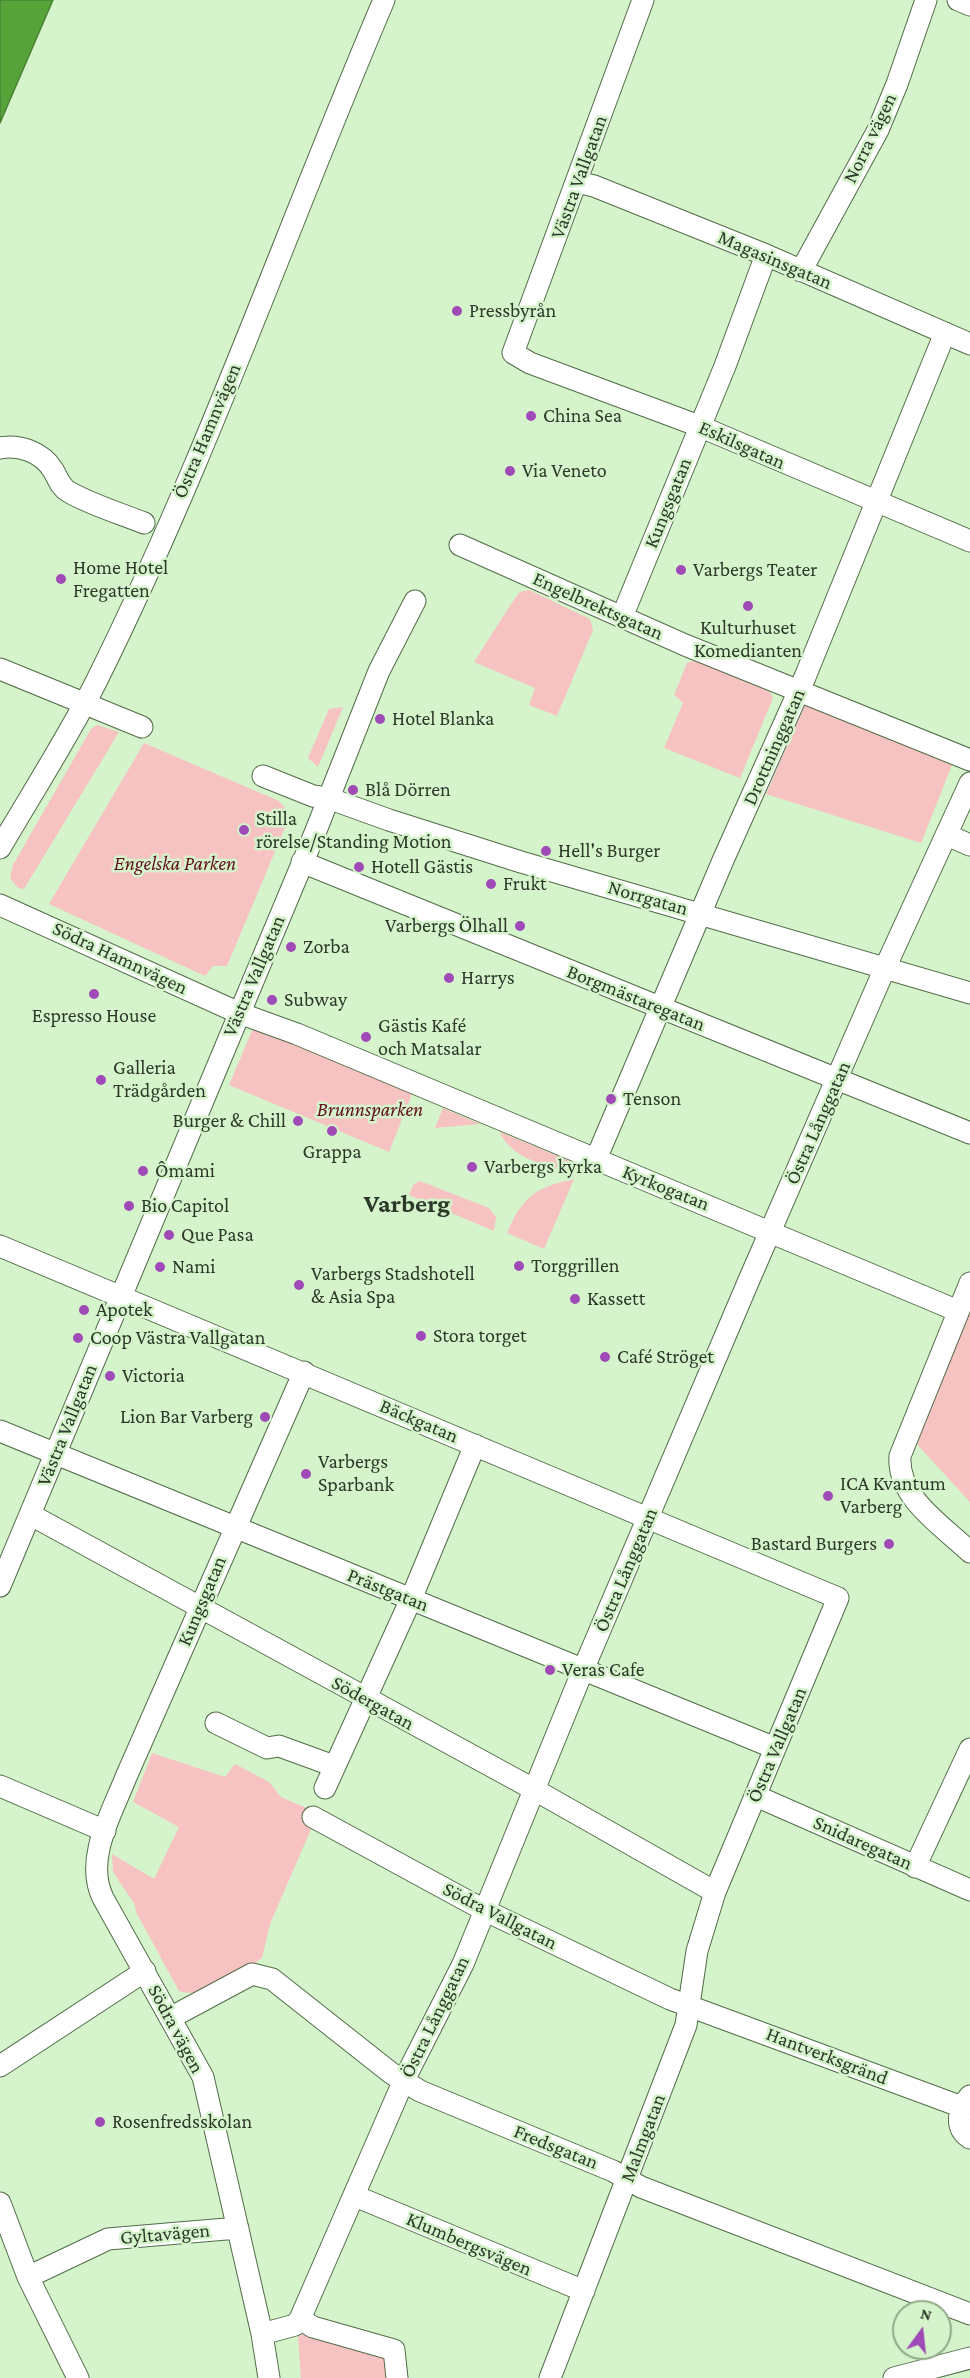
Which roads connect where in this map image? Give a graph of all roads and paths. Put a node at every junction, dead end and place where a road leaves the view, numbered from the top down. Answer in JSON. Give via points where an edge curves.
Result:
{"nodes":[{"id":1,"x":384,"y":0,"type":"edge"},
{"id":2,"x":643,"y":0,"type":"edge"},
{"id":3,"x":926,"y":0,"type":"edge"},
{"id":4,"x":958,"y":0,"type":"edge"},
{"id":5,"x":970,"y":5,"type":"edge"},
{"id":6,"x":577,"y":182,"type":"junction"},
{"id":7,"x":766,"y":255,"type":"junction"},
{"id":8,"x":801,"y":271,"type":"junction"},
{"id":9,"x":945,"y":333,"type":"junction"},
{"id":10,"x":970,"y":344,"type":"edge"},
{"id":11,"x":513,"y":353,"type":"joint"},
{"id":12,"x":699,"y":426,"type":"junction"},
{"id":13,"x":0,"y":448,"type":"edge"},
{"id":14,"x":875,"y":502,"type":"junction"},
{"id":15,"x":144,"y":523,"type":"dead end"},
{"id":16,"x":970,"y":541,"type":"edge"},
{"id":17,"x":460,"y":545,"type":"dead end"},
{"id":18,"x":415,"y":601,"type":"dead end"},
{"id":19,"x":622,"y":617,"type":"junction"},
{"id":20,"x":0,"y":669,"type":"edge"},
{"id":21,"x":798,"y":692,"type":"junction"},
{"id":22,"x":84,"y":703,"type":"junction"},
{"id":23,"x":142,"y":727,"type":"dead end"},
{"id":24,"x":970,"y":760,"type":"edge"},
{"id":25,"x":263,"y":776,"type":"dead end"},
{"id":26,"x":970,"y":783,"type":"edge"},
{"id":27,"x":328,"y":798,"type":"junction"},
{"id":28,"x":947,"y":834,"type":"junction"},
{"id":29,"x":970,"y":845,"type":"edge"},
{"id":30,"x":0,"y":848,"type":"edge"},
{"id":31,"x":302,"y":862,"type":"junction"},
{"id":32,"x":0,"y":905,"type":"edge"},
{"id":33,"x":701,"y":913,"type":"junction"},
{"id":34,"x":885,"y":968,"type":"junction"},
{"id":35,"x":970,"y":993,"type":"edge"},
{"id":36,"x":661,"y":1008,"type":"junction"},
{"id":37,"x":239,"y":1013,"type":"junction"},
{"id":38,"x":837,"y":1080,"type":"junction"},
{"id":39,"x":970,"y":1133,"type":"edge"},
{"id":40,"x":596,"y":1159,"type":"junction"},
{"id":41,"x":771,"y":1231,"type":"junction"},
{"id":42,"x":0,"y":1246,"type":"edge"},
{"id":43,"x":970,"y":1283,"type":"edge"},
{"id":44,"x":120,"y":1297,"type":"junction"},
{"id":45,"x":958,"y":1311,"type":"junction"},
{"id":46,"x":304,"y":1372,"type":"junction"},
{"id":47,"x":0,"y":1431,"type":"edge"},
{"id":48,"x":475,"y":1445,"type":"junction"},
{"id":49,"x":55,"y":1455,"type":"junction"},
{"id":50,"x":31,"y":1515,"type":"junction"},
{"id":51,"x":648,"y":1517,"type":"junction"},
{"id":52,"x":234,"y":1527,"type":"junction"},
{"id":53,"x":970,"y":1552,"type":"edge"},
{"id":54,"x":0,"y":1586,"type":"edge"},
{"id":55,"x":838,"y":1598,"type":"joint"},
{"id":56,"x":411,"y":1599,"type":"junction"},
{"id":57,"x":200,"y":1608,"type":"junction"},
{"id":58,"x":583,"y":1670,"type":"junction"},
{"id":59,"x":366,"y":1698,"type":"junction"},
{"id":60,"x":216,"y":1723,"type":"dead end"},
{"id":61,"x":775,"y":1749,"type":"junction"},
{"id":62,"x":970,"y":1749,"type":"edge"},
{"id":63,"x":334,"y":1766,"type":"junction"},
{"id":64,"x":0,"y":1786,"type":"edge"},
{"id":65,"x":325,"y":1788,"type":"dead end"},
{"id":66,"x":536,"y":1790,"type":"junction"},
{"id":67,"x":756,"y":1796,"type":"junction"},
{"id":68,"x":313,"y":1817,"type":"dead end"},
{"id":69,"x":105,"y":1831,"type":"junction"},
{"id":70,"x":915,"y":1867,"type":"junction"},
{"id":71,"x":970,"y":1890,"type":"edge"},
{"id":72,"x":715,"y":1892,"type":"junction"},
{"id":73,"x":484,"y":1910,"type":"junction"},
{"id":74,"x":145,"y":1971,"type":"junction"},
{"id":75,"x":691,"y":2006,"type":"junction"},
{"id":76,"x":170,"y":2018,"type":"junction"},
{"id":77,"x":0,"y":2066,"type":"edge"},
{"id":78,"x":404,"y":2080,"type":"junction"},
{"id":79,"x":966,"y":2102,"type":"edge"},
{"id":80,"x":970,"y":2138,"type":"edge"},
{"id":81,"x":627,"y":2179,"type":"junction"},
{"id":82,"x":355,"y":2196,"type":"junction"},
{"id":83,"x":0,"y":2203,"type":"edge"},
{"id":84,"x":238,"y":2228,"type":"junction"},
{"id":85,"x":28,"y":2277,"type":"junction"},
{"id":86,"x":584,"y":2291,"type":"junction"},
{"id":87,"x":970,"y":2314,"type":"edge"},
{"id":88,"x":300,"y":2319,"type":"junction"},
{"id":89,"x":262,"y":2334,"type":"junction"},
{"id":90,"x":970,"y":2358,"type":"edge"},
{"id":91,"x":78,"y":2378,"type":"edge"},
{"id":92,"x":269,"y":2378,"type":"edge"},
{"id":93,"x":397,"y":2378,"type":"edge"},
{"id":94,"x":550,"y":2378,"type":"edge"},
{"id":95,"x":894,"y":2378,"type":"edge"}],
"edges":[{"from":1,"to":22,"type":"street","name":"Östra Hamnvägen","via":[[190,476]]},
{"from":2,"to":6,"type":"street","name":"Västra Vallgatan"},
{"from":3,"to":8,"type":"street","name":"Norra vägen","via":[[878,130]]},
{"from":4,"to":5,"type":"street"},
{"from":6,"to":7,"type":"street","name":"Magasinsgatan"},
{"from":6,"to":11,"type":"street","name":"Västra Vallgatan"},
{"from":7,"to":8,"type":"street","name":"Magasinsgatan"},
{"from":7,"to":12,"type":"street","name":"Kungsgatan"},
{"from":8,"to":9,"type":"street","name":"Magasinsgatan"},
{"from":9,"to":10,"type":"street","name":"Magasinsgatan"},
{"from":9,"to":14,"type":"street","name":"Drottninggatan"},
{"from":11,"to":12,"type":"street","name":"Eskilsgatan","via":[[530,363]]},
{"from":12,"to":14,"type":"street","name":"Eskilsgatan"},
{"from":12,"to":19,"type":"street","name":"Kungsgatan"},
{"from":13,"to":15,"type":"street","via":[[16,445],[30,452],[48,463],[69,492]]},
{"from":14,"to":16,"type":"street","name":"Eskilsgatan"},
{"from":14,"to":21,"type":"street","name":"Drottninggatan"},
{"from":17,"to":19,"type":"street","name":"Engelbrektsgatan"},
{"from":18,"to":27,"type":"street","name":"Västra Vallgatan","via":[[379,671]]},
{"from":19,"to":21,"type":"street","name":"Engelbrektsgatan"},
{"from":20,"to":22,"type":"street"},
{"from":21,"to":24,"type":"street","name":"Engelbrektsgatan"},
{"from":21,"to":33,"type":"street","name":"Drottninggatan"},
{"from":22,"to":23,"type":"street"},
{"from":22,"to":30,"type":"street","name":"Östra Hamnvägen"},
{"from":25,"to":27,"type":"street","name":"Norrgatan"},
{"from":26,"to":28,"type":"street","name":"Östra Långgatan"},
{"from":27,"to":31,"type":"street","name":"Västra Vallgatan"},
{"from":27,"to":33,"type":"street","name":"Norrgatan","via":[[521,862]]},
{"from":28,"to":29,"type":"street"},
{"from":28,"to":34,"type":"street","name":"Östra Långgatan"},
{"from":31,"to":36,"type":"street","name":"Borgmästaregatan"},
{"from":31,"to":37,"type":"street","name":"Västra Vallgatan"},
{"from":32,"to":37,"type":"street","name":"Södra Hamnvägen"},
{"from":33,"to":34,"type":"street","name":"Norrgatan"},
{"from":33,"to":36,"type":"street","name":"Drottninggatan"},
{"from":34,"to":35,"type":"street","name":"Norrgatan"},
{"from":34,"to":38,"type":"street","name":"Östra Långgatan"},
{"from":36,"to":38,"type":"street","name":"Borgmästaregatan"},
{"from":36,"to":40,"type":"street","name":"Drottninggatan"},
{"from":37,"to":40,"type":"street","name":"Kyrkogatan"},
{"from":37,"to":44,"type":"street","name":"Västra Vallgatan"},
{"from":38,"to":39,"type":"street","name":"Borgmästaregatan"},
{"from":38,"to":41,"type":"street","name":"Östra Långgatan"},
{"from":40,"to":41,"type":"street","name":"Kyrkogatan"},
{"from":41,"to":45,"type":"street","name":"Kyrkogatan"},
{"from":41,"to":51,"type":"street","name":"Östra Långgatan"},
{"from":42,"to":44,"type":"street","name":"Bäckgatan"},
{"from":43,"to":45,"type":"street"},
{"from":44,"to":46,"type":"street","name":"Bäckgatan"},
{"from":44,"to":49,"type":"street","name":"Västra Vallgatan"},
{"from":45,"to":53,"type":"street","via":[[900,1456],[899,1470],[909,1493]]},
{"from":46,"to":48,"type":"street","name":"Bäckgatan"},
{"from":46,"to":52,"type":"street","name":"Kungsgatan"},
{"from":47,"to":49,"type":"street","name":"Prästgatan"},
{"from":48,"to":51,"type":"street","name":"Bäckgatan"},
{"from":48,"to":56,"type":"street"},
{"from":49,"to":50,"type":"street","name":"Västra Vallgatan"},
{"from":49,"to":52,"type":"street","name":"Prästgatan"},
{"from":50,"to":54,"type":"street","name":"Västra Vallgatan"},
{"from":50,"to":57,"type":"street","name":"Södergatan"},
{"from":51,"to":55,"type":"street","name":"Bäckgatan"},
{"from":51,"to":58,"type":"street","name":"Östra Långgatan"},
{"from":52,"to":56,"type":"street","name":"Prästgatan"},
{"from":52,"to":57,"type":"street","name":"Kungsgatan"},
{"from":55,"to":61,"type":"street","name":"Östra Vallgatan"},
{"from":56,"to":58,"type":"street","name":"Prästgatan"},
{"from":56,"to":59,"type":"street"},
{"from":57,"to":59,"type":"street","name":"Södergatan"},
{"from":57,"to":69,"type":"street","name":"Kungsgatan"},
{"from":58,"to":61,"type":"street","name":"Prästgatan"},
{"from":58,"to":66,"type":"street","name":"Östra Långgatan"},
{"from":59,"to":63,"type":"street"},
{"from":59,"to":66,"type":"street","name":"Södergatan"},
{"from":60,"to":63,"type":"street","via":[[267,1748],[279,1746]]},
{"from":61,"to":67,"type":"street","name":"Östra Vallgatan"},
{"from":62,"to":70,"type":"street"},
{"from":63,"to":65,"type":"street"},
{"from":64,"to":69,"type":"street"},
{"from":66,"to":72,"type":"street","name":"Södergatan"},
{"from":66,"to":73,"type":"street","name":"Östra Långgatan"},
{"from":67,"to":70,"type":"street","name":"Snidaregatan"},
{"from":67,"to":72,"type":"street","name":"Östra Vallgatan"},
{"from":68,"to":73,"type":"street","name":"Södra Vallgatan"},
{"from":69,"to":74,"type":"street","name":"Södra vägen","via":[[95,1873],[98,1887]]},
{"from":70,"to":71,"type":"street","name":"Snidaregatan"},
{"from":72,"to":75,"type":"street","name":"Malmgatan","via":[[698,1952]]},
{"from":73,"to":75,"type":"street","name":"Södra Vallgatan"},
{"from":73,"to":78,"type":"street","name":"Östra Långgatan","via":[[463,1964]]},
{"from":74,"to":76,"type":"street","name":"Södra vägen"},
{"from":74,"to":77,"type":"street"},
{"from":75,"to":79,"type":"street","name":"Hantverksgränd"},
{"from":75,"to":81,"type":"street","name":"Malmgatan"},
{"from":76,"to":78,"type":"street","name":"Fredsgatan","via":[[252,1974],[261,1974]]},
{"from":76,"to":84,"type":"street","name":"Södra vägen","via":[[202,2077]]},
{"from":78,"to":81,"type":"street","name":"Fredsgatan","via":[[420,2091]]},
{"from":78,"to":82,"type":"street","name":"Östra Långgatan"},
{"from":79,"to":80,"type":"street","name":"Hantverksgränd","via":[[960,2128]]},
{"from":81,"to":86,"type":"street","name":"Malmgatan"},
{"from":81,"to":87,"type":"street","name":"Fredsgatan"},
{"from":82,"to":86,"type":"street","name":"Klumbergsvägen"},
{"from":82,"to":88,"type":"street","name":"Östra Långgatan"},
{"from":83,"to":85,"type":"street"},
{"from":84,"to":85,"type":"street","name":"Gyltavägen","via":[[108,2239]]},
{"from":84,"to":89,"type":"street","name":"Södra vägen"},
{"from":85,"to":91,"type":"street"},
{"from":86,"to":94,"type":"street","name":"Malmgatan"},
{"from":88,"to":89,"type":"street","via":[[295,2325]]},
{"from":88,"to":93,"type":"street","via":[[313,2327],[394,2350]]},
{"from":89,"to":92,"type":"street","name":"Södra vägen"},
{"from":90,"to":95,"type":"street"}]}
